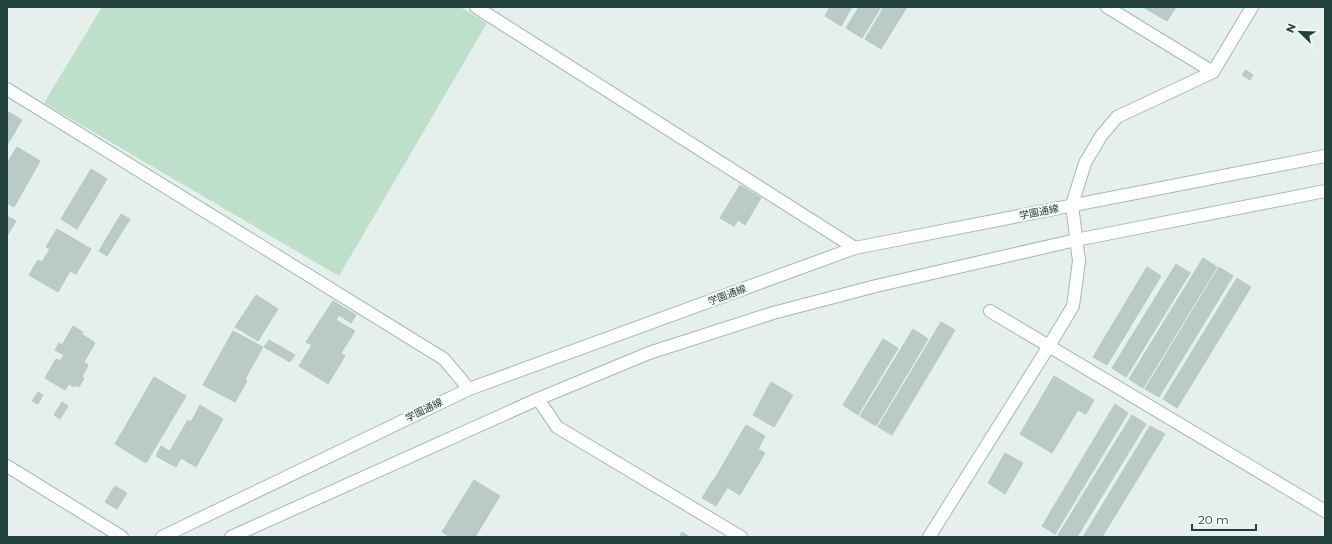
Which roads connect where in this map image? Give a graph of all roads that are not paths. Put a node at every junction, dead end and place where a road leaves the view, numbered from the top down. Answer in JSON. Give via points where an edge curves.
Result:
{"nodes":[{"id":1,"x":476,"y":7,"type":"edge"},
{"id":2,"x":1107,"y":7,"type":"edge"},
{"id":3,"x":1252,"y":7,"type":"edge"},
{"id":4,"x":1213,"y":72,"type":"junction"},
{"id":5,"x":7,"y":89,"type":"edge"},
{"id":6,"x":1325,"y":156,"type":"edge"},
{"id":7,"x":1325,"y":191,"type":"edge"},
{"id":8,"x":1072,"y":206,"type":"junction"},
{"id":9,"x":1076,"y":240,"type":"junction"},
{"id":10,"x":855,"y":248,"type":"junction"},
{"id":11,"x":990,"y":311,"type":"dead end"},
{"id":12,"x":1049,"y":346,"type":"junction"},
{"id":13,"x":469,"y":389,"type":"junction"},
{"id":14,"x":538,"y":398,"type":"junction"},
{"id":15,"x":7,"y":466,"type":"edge"},
{"id":16,"x":1325,"y":511,"type":"edge"},
{"id":17,"x":122,"y":537,"type":"edge"},
{"id":18,"x":162,"y":537,"type":"edge"},
{"id":19,"x":231,"y":537,"type":"edge"},
{"id":20,"x":741,"y":537,"type":"edge"},
{"id":21,"x":929,"y":537,"type":"edge"}],
"edges":[{"from":1,"to":10,"type":"street"},
{"from":2,"to":4,"type":"street"},
{"from":3,"to":4,"type":"street"},
{"from":4,"to":8,"type":"street","via":[[1117,117],[1101,136],[1086,163]]},
{"from":5,"to":13,"type":"street","via":[[444,359]]},
{"from":6,"to":8,"type":"street","name":"学園通線"},
{"from":7,"to":9,"type":"street"},
{"from":8,"to":9,"type":"street"},
{"from":8,"to":10,"type":"street","name":"学園通線"},
{"from":9,"to":12,"type":"street","via":[[1079,261],[1072,306]]},
{"from":9,"to":14,"type":"street","via":[[876,286],[773,313],[649,353]]},
{"from":10,"to":13,"type":"street","name":"学園通線"},
{"from":11,"to":12,"type":"street"},
{"from":12,"to":16,"type":"street"},
{"from":12,"to":21,"type":"street"},
{"from":13,"to":18,"type":"street","name":"学園通線"},
{"from":14,"to":19,"type":"street"},
{"from":14,"to":20,"type":"street","via":[[557,427]]},
{"from":15,"to":17,"type":"street"}]}
